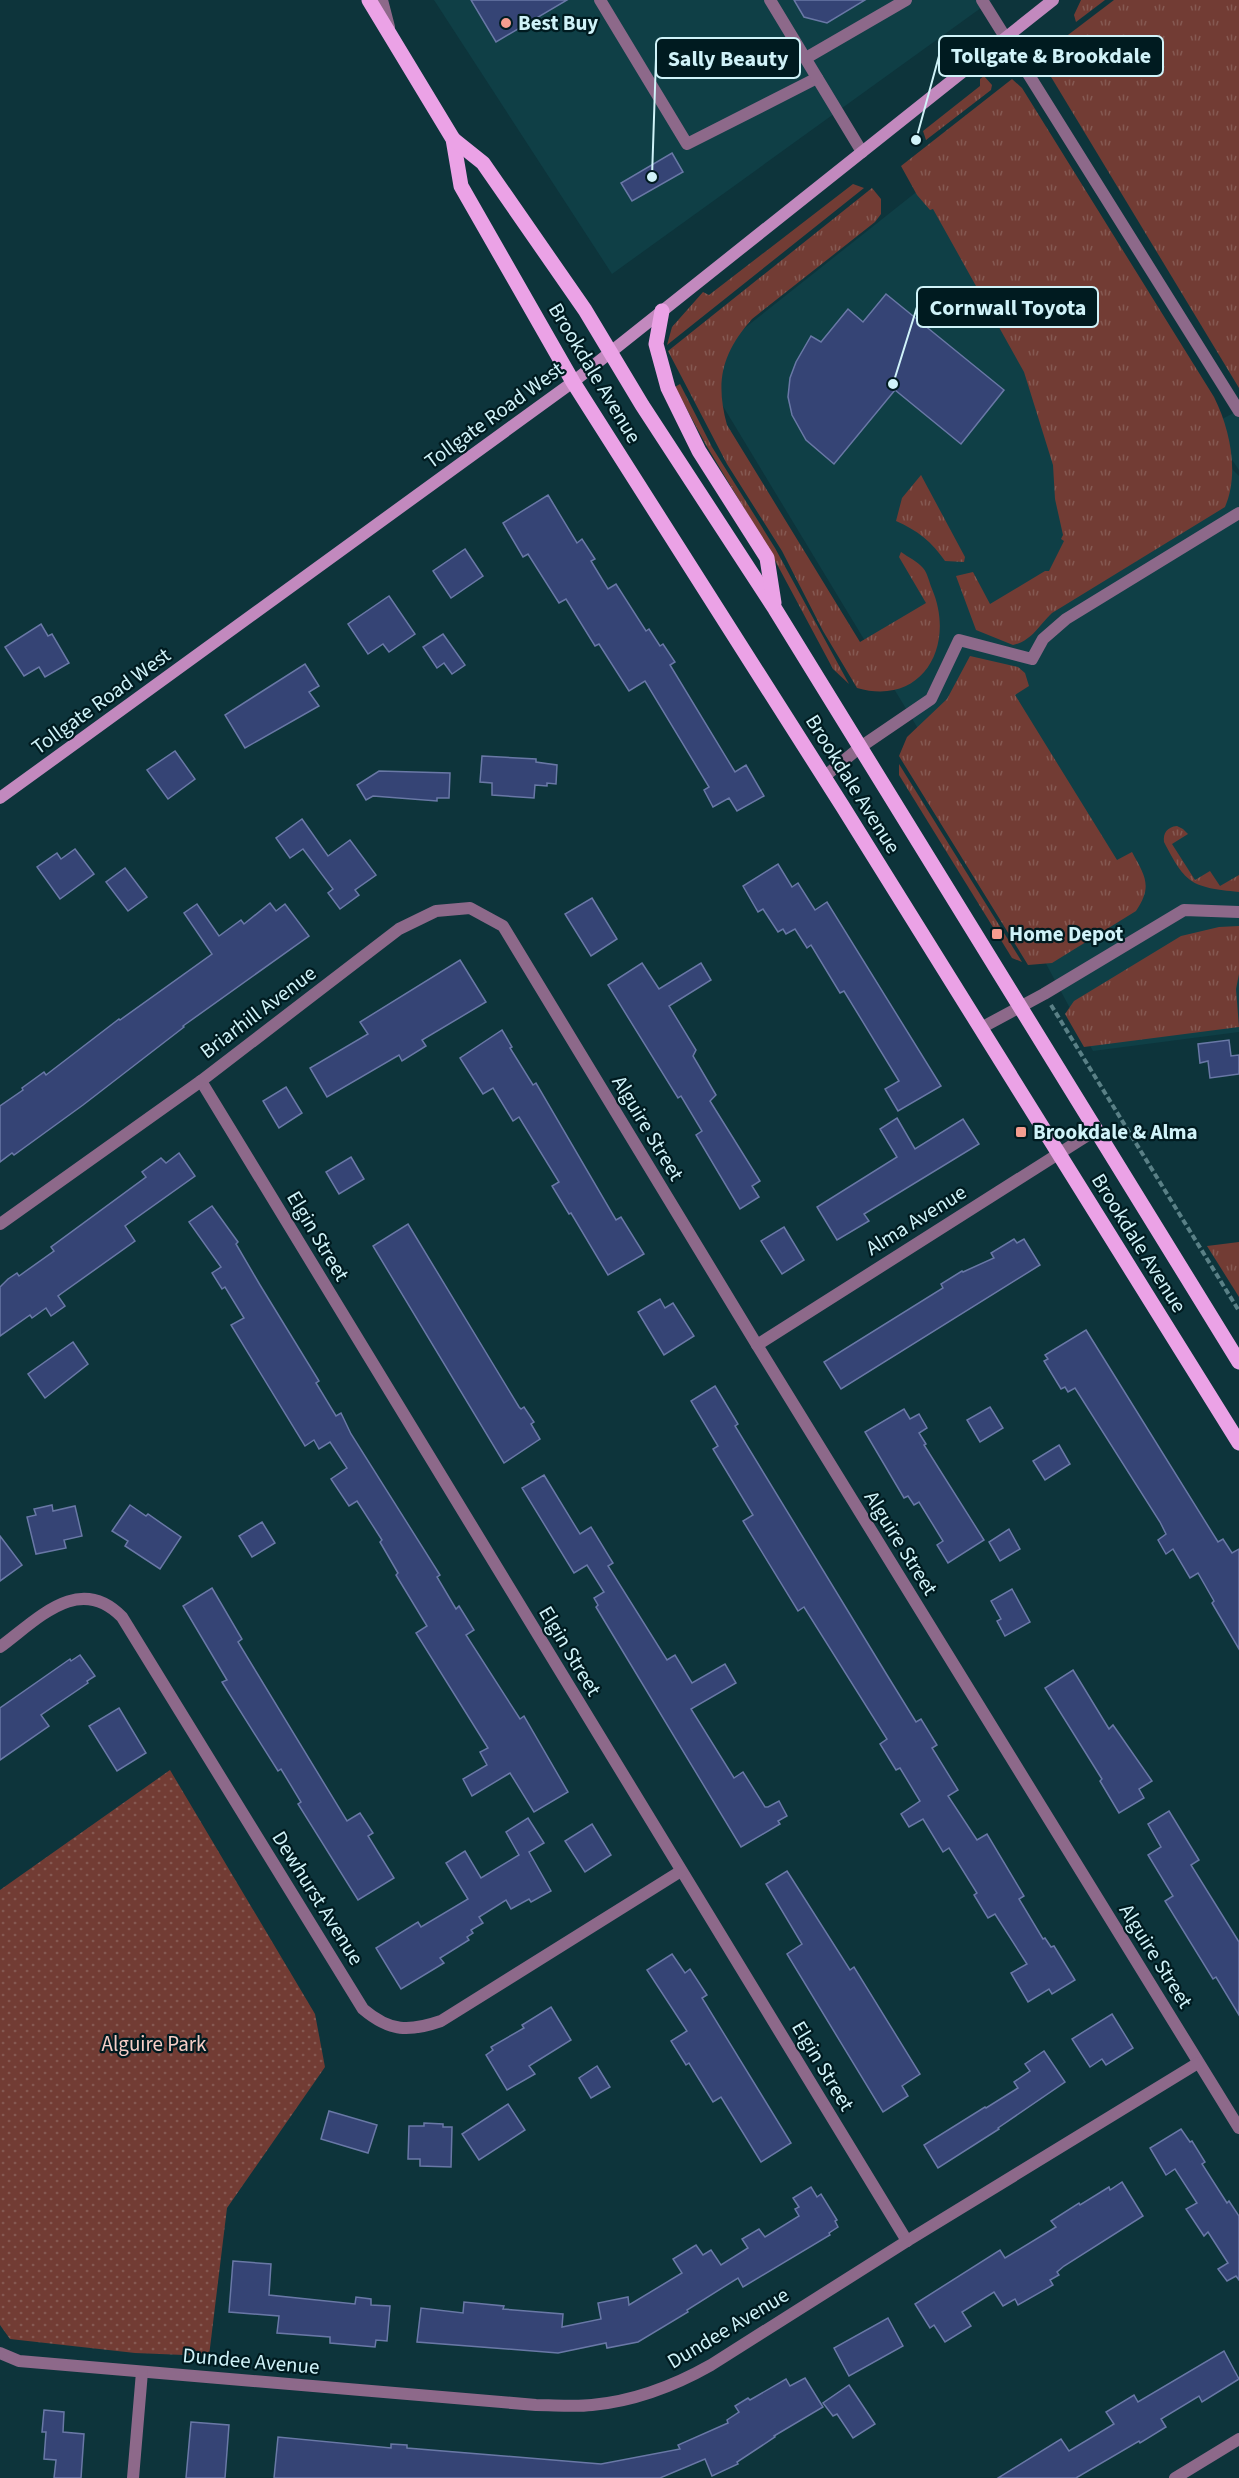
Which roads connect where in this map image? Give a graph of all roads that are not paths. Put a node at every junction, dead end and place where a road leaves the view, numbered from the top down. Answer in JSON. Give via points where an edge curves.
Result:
{"nodes":[{"id":1,"x":369,"y":0,"type":"edge"},
{"id":2,"x":382,"y":0,"type":"edge"},
{"id":3,"x":600,"y":0,"type":"edge"},
{"id":4,"x":770,"y":0,"type":"edge"},
{"id":5,"x":906,"y":0,"type":"edge"},
{"id":6,"x":982,"y":0,"type":"edge"},
{"id":7,"x":1053,"y":0,"type":"edge"},
{"id":8,"x":391,"y":37,"type":"junction"},
{"id":9,"x":1005,"y":38,"type":"junction"},
{"id":10,"x":806,"y":58,"type":"junction"},
{"id":11,"x":817,"y":78,"type":"junction"},
{"id":12,"x":453,"y":140,"type":"junction"},
{"id":13,"x":862,"y":152,"type":"junction"},
{"id":14,"x":662,"y":311,"type":"junction"},
{"id":15,"x":609,"y":353,"type":"junction"},
{"id":16,"x":573,"y":382,"type":"junction"},
{"id":17,"x":1239,"y":411,"type":"edge"},
{"id":18,"x":1239,"y":513,"type":"edge"},
{"id":19,"x":775,"y":609,"type":"junction"},
{"id":20,"x":859,"y":748,"type":"junction"},
{"id":21,"x":824,"y":777,"type":"junction"},
{"id":22,"x":0,"y":798,"type":"edge"},
{"id":23,"x":1239,"y":912,"type":"edge"},
{"id":24,"x":533,"y":976,"type":"joint"},
{"id":25,"x":1020,"y":1007,"type":"junction"},
{"id":26,"x":981,"y":1028,"type":"junction"},
{"id":27,"x":201,"y":1081,"type":"junction"},
{"id":28,"x":1096,"y":1130,"type":"junction"},
{"id":29,"x":1059,"y":1154,"type":"junction"},
{"id":30,"x":0,"y":1224,"type":"edge"},
{"id":31,"x":757,"y":1345,"type":"junction"},
{"id":32,"x":1239,"y":1362,"type":"edge"},
{"id":33,"x":1239,"y":1443,"type":"edge"},
{"id":34,"x":0,"y":1647,"type":"edge"},
{"id":35,"x":681,"y":1871,"type":"junction"},
{"id":36,"x":1198,"y":2062,"type":"junction"},
{"id":37,"x":1239,"y":2128,"type":"edge"},
{"id":38,"x":908,"y":2241,"type":"junction"},
{"id":39,"x":0,"y":2353,"type":"edge"},
{"id":40,"x":142,"y":2372,"type":"junction"},
{"id":41,"x":1239,"y":2439,"type":"edge"},
{"id":42,"x":133,"y":2478,"type":"edge"},
{"id":43,"x":1175,"y":2478,"type":"edge"}],
"edges":[{"from":1,"to":8,"type":"main road","name":"Brookdale Avenue"},
{"from":2,"to":8,"type":"street"},
{"from":3,"to":11,"type":"street","via":[[687,144]]},
{"from":4,"to":10,"type":"street"},
{"from":5,"to":10,"type":"street"},
{"from":6,"to":9,"type":"street"},
{"from":7,"to":9,"type":"street","name":"Tollgate Road West"},
{"from":8,"to":12,"type":"main road","name":"Brookdale Avenue"},
{"from":9,"to":13,"type":"street","name":"Tollgate Road West"},
{"from":9,"to":17,"type":"street"},
{"from":10,"to":11,"type":"street"},
{"from":11,"to":13,"type":"street"},
{"from":12,"to":15,"type":"main road","name":"Brookdale Avenue","via":[[483,163],[585,310]]},
{"from":12,"to":16,"type":"main road","name":"Brookdale Avenue","via":[[461,186]]},
{"from":13,"to":14,"type":"street","name":"Tollgate Road West"},
{"from":14,"to":15,"type":"street","name":"Tollgate Road West"},
{"from":14,"to":19,"type":"main road","via":[[656,344],[668,388],[699,451],[767,558]]},
{"from":15,"to":16,"type":"street","name":"Tollgate Road West"},
{"from":15,"to":19,"type":"main road","name":"Brookdale Avenue"},
{"from":16,"to":21,"type":"main road","name":"Brookdale Avenue"},
{"from":16,"to":22,"type":"street","name":"Tollgate Road West"},
{"from":18,"to":20,"type":"street","via":[[1066,619],[1043,639],[1032,659],[959,640],[931,699]]},
{"from":19,"to":20,"type":"main road","name":"Brookdale Avenue"},
{"from":20,"to":21,"type":"street"},
{"from":20,"to":25,"type":"main road","name":"Brookdale Avenue"},
{"from":21,"to":26,"type":"main road","name":"Brookdale Avenue"},
{"from":23,"to":25,"type":"street","via":[[1184,910]]},
{"from":24,"to":27,"type":"street","name":"Briarhill Avenue","via":[[503,926],[470,908],[436,911],[399,929]]},
{"from":24,"to":31,"type":"street","name":"Alguire Street"},
{"from":25,"to":26,"type":"street"},
{"from":25,"to":28,"type":"main road","name":"Brookdale Avenue"},
{"from":26,"to":29,"type":"main road","name":"Brookdale Avenue"},
{"from":27,"to":30,"type":"street","name":"Briarhill Avenue"},
{"from":27,"to":35,"type":"street","name":"Elgin Street"},
{"from":28,"to":29,"type":"street","name":"Alma Avenue"},
{"from":28,"to":32,"type":"main road","name":"Brookdale Avenue"},
{"from":29,"to":31,"type":"street","name":"Alma Avenue"},
{"from":29,"to":33,"type":"main road","name":"Brookdale Avenue"},
{"from":31,"to":36,"type":"street","name":"Alguire Street"},
{"from":34,"to":35,"type":"street","name":"Dewhurst Avenue","via":[[52,1609],[78,1597],[110,1605],[122,1617],[363,2009],[393,2028],[419,2029],[441,2021]]},
{"from":35,"to":38,"type":"street","name":"Elgin Street"},
{"from":36,"to":37,"type":"street","name":"Alguire Street"},
{"from":36,"to":38,"type":"street","name":"Dundee Avenue"},
{"from":38,"to":40,"type":"street","name":"Dundee Avenue","via":[[688,2378],[620,2401],[536,2404]]},
{"from":39,"to":40,"type":"street","name":"Dundee Avenue","via":[[19,2361]]},
{"from":40,"to":42,"type":"street"},
{"from":41,"to":43,"type":"street"}]}
